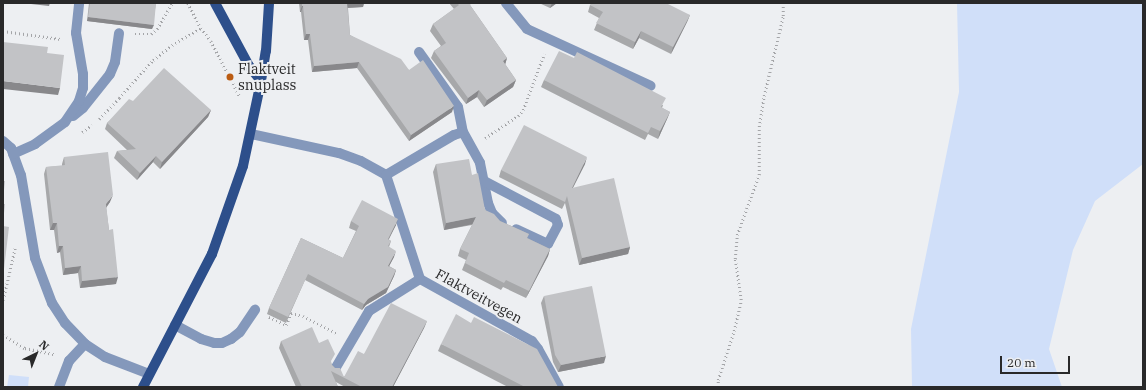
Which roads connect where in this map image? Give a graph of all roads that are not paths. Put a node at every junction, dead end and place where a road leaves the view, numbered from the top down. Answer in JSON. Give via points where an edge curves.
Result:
{"nodes":[{"id":1,"x":79,"y":3,"type":"edge"},
{"id":2,"x":215,"y":3,"type":"edge"},
{"id":3,"x":269,"y":3,"type":"edge"},
{"id":4,"x":506,"y":3,"type":"edge"},
{"id":5,"x":119,"y":33,"type":"road end"},
{"id":6,"x":419,"y":52,"type":"dead end"},
{"id":7,"x":261,"y":81,"type":"junction"},
{"id":8,"x":651,"y":86,"type":"dead end"},
{"id":9,"x":65,"y":122,"type":"junction"},
{"id":10,"x":463,"y":132,"type":"junction"},
{"id":11,"x":251,"y":134,"type":"junction"},
{"id":12,"x":3,"y":141,"type":"edge"},
{"id":13,"x":13,"y":154,"type":"junction"},
{"id":14,"x":386,"y":175,"type":"junction"},
{"id":15,"x":484,"y":181,"type":"junction"},
{"id":16,"x":420,"y":279,"type":"junction"},
{"id":17,"x":255,"y":310,"type":"dead end"},
{"id":18,"x":176,"y":325,"type":"junction"},
{"id":19,"x":85,"y":344,"type":"junction"},
{"id":20,"x":335,"y":369,"type":"edge"},
{"id":21,"x":149,"y":374,"type":"junction"},
{"id":22,"x":58,"y":387,"type":"edge"},
{"id":23,"x":143,"y":387,"type":"edge"},
{"id":24,"x":559,"y":387,"type":"edge"}],
"edges":[{"from":1,"to":9,"type":"street","via":[[76,43],[83,74],[83,88],[79,101]]},
{"from":2,"to":7,"type":"main road","via":[[249,66]]},
{"from":3,"to":7,"type":"main road"},
{"from":4,"to":8,"type":"street","via":[[527,28]]},
{"from":5,"to":9,"type":"street","via":[[115,62],[110,74],[83,108]]},
{"from":6,"to":10,"type":"street","via":[[458,107]]},
{"from":7,"to":11,"type":"main road"},
{"from":9,"to":13,"type":"street","via":[[35,144]]},
{"from":10,"to":14,"type":"street"},
{"from":10,"to":15,"type":"street","via":[[480,163]]},
{"from":11,"to":14,"type":"street","via":[[338,153],[361,161]]},
{"from":11,"to":18,"type":"main road","via":[[243,166],[212,254]]},
{"from":12,"to":13,"type":"street","via":[[11,148]]},
{"from":13,"to":19,"type":"street","via":[[21,175],[35,258],[52,303],[65,323]]},
{"from":14,"to":16,"type":"street","name":"Flaktveitvegen"},
{"from":15,"to":15,"type":"street","via":[[490,208],[500,222],[548,244],[558,225],[556,219]]},
{"from":16,"to":20,"type":"street","via":[[369,311]]},
{"from":16,"to":24,"type":"street","name":"Flaktveitvegen","via":[[532,341]]},
{"from":17,"to":18,"type":"street","via":[[240,332],[222,343],[201,339]]},
{"from":18,"to":21,"type":"main road"},
{"from":19,"to":21,"type":"street","via":[[105,357]]},
{"from":19,"to":22,"type":"street","via":[[69,362]]},
{"from":21,"to":23,"type":"main road"}]}
